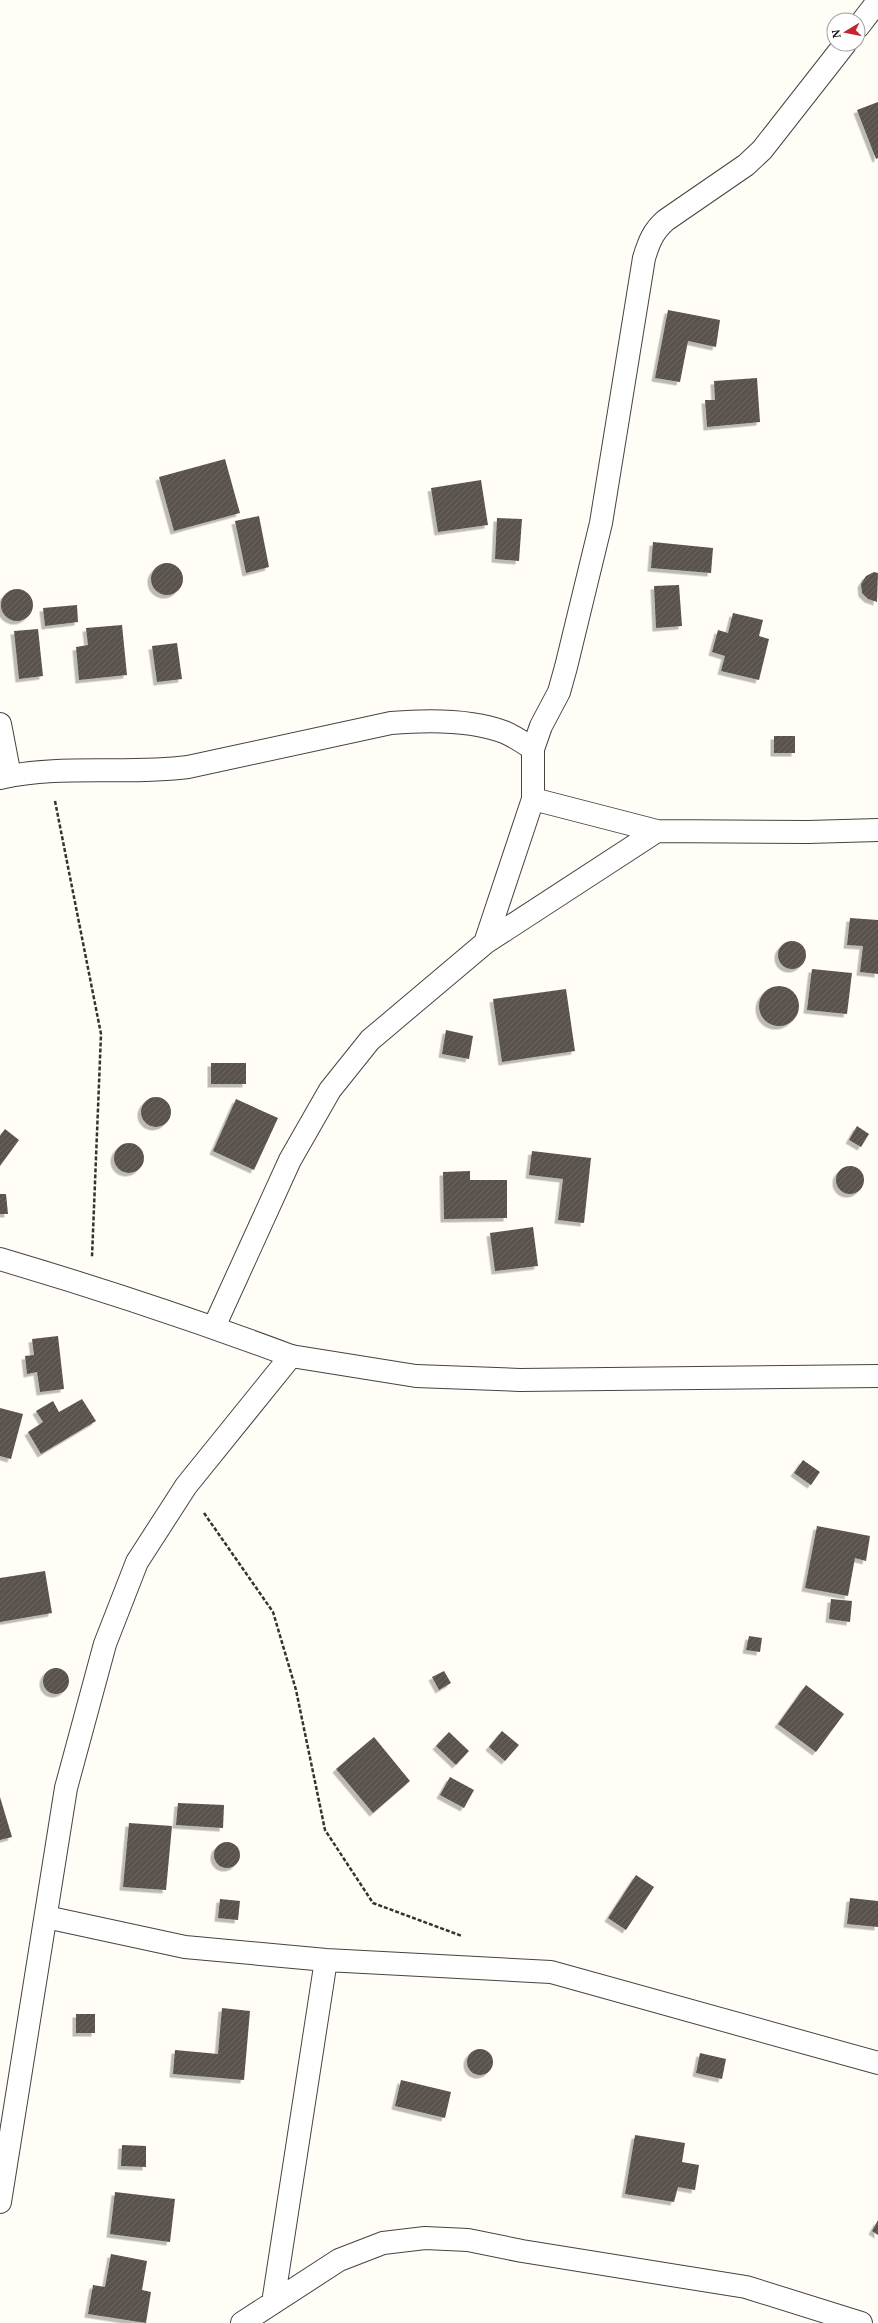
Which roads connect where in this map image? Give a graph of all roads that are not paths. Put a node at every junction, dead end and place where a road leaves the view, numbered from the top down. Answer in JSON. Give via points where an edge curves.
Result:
{"nodes":[{"id":1,"x":878,"y":1,"type":"edge"},
{"id":2,"x":866,"y":17,"type":"edge"},
{"id":3,"x":839,"y":52,"type":"edge"},
{"id":4,"x":0,"y":724,"type":"edge"},
{"id":5,"x":533,"y":749,"type":"junction"},
{"id":6,"x":5,"y":777,"type":"edge"},
{"id":7,"x":533,"y":799,"type":"junction"},
{"id":8,"x":878,"y":830,"type":"edge"},
{"id":9,"x":657,"y":831,"type":"junction"},
{"id":10,"x":486,"y":943,"type":"junction"},
{"id":11,"x":0,"y":1259,"type":"edge"},
{"id":12,"x":214,"y":1327,"type":"junction"},
{"id":13,"x":291,"y":1356,"type":"junction"},
{"id":14,"x":878,"y":1376,"type":"edge"},
{"id":15,"x":46,"y":1917,"type":"junction"},
{"id":16,"x":326,"y":1960,"type":"junction"},
{"id":17,"x":878,"y":2063,"type":"edge"},
{"id":18,"x":0,"y":2202,"type":"edge"},
{"id":19,"x":273,"y":2303,"type":"junction"},
{"id":20,"x":242,"y":2323,"type":"edge"},
{"id":21,"x":861,"y":2323,"type":"edge"}],
"edges":[{"from":1,"to":2,"type":"street"},
{"from":3,"to":5,"type":"street","via":[[762,150],[746,165],[666,220],[655,230],[649,241],[644,258],[601,523],[566,667]]},
{"from":4,"to":6,"type":"street"},
{"from":5,"to":6,"type":"street","via":[[505,732],[489,727],[414,721],[391,723],[160,771],[50,772]]},
{"from":5,"to":7,"type":"street"},
{"from":7,"to":9,"type":"street"},
{"from":7,"to":10,"type":"street"},
{"from":8,"to":9,"type":"street"},
{"from":9,"to":10,"type":"street"},
{"from":10,"to":12,"type":"street","via":[[370,1040],[330,1090],[290,1160]]},
{"from":11,"to":12,"type":"street"},
{"from":12,"to":13,"type":"street"},
{"from":13,"to":14,"type":"street","via":[[416,1376],[520,1380]]},
{"from":13,"to":15,"type":"street","via":[[186,1486],[137,1562],[105,1644],[66,1788]]},
{"from":15,"to":16,"type":"street","via":[[185,1947]]},
{"from":15,"to":18,"type":"street"},
{"from":16,"to":17,"type":"street","via":[[551,1972]]},
{"from":16,"to":19,"type":"street"},
{"from":19,"to":20,"type":"street"},
{"from":19,"to":21,"type":"street","via":[[339,2260],[383,2242],[425,2238],[468,2240],[746,2287]]}]}
